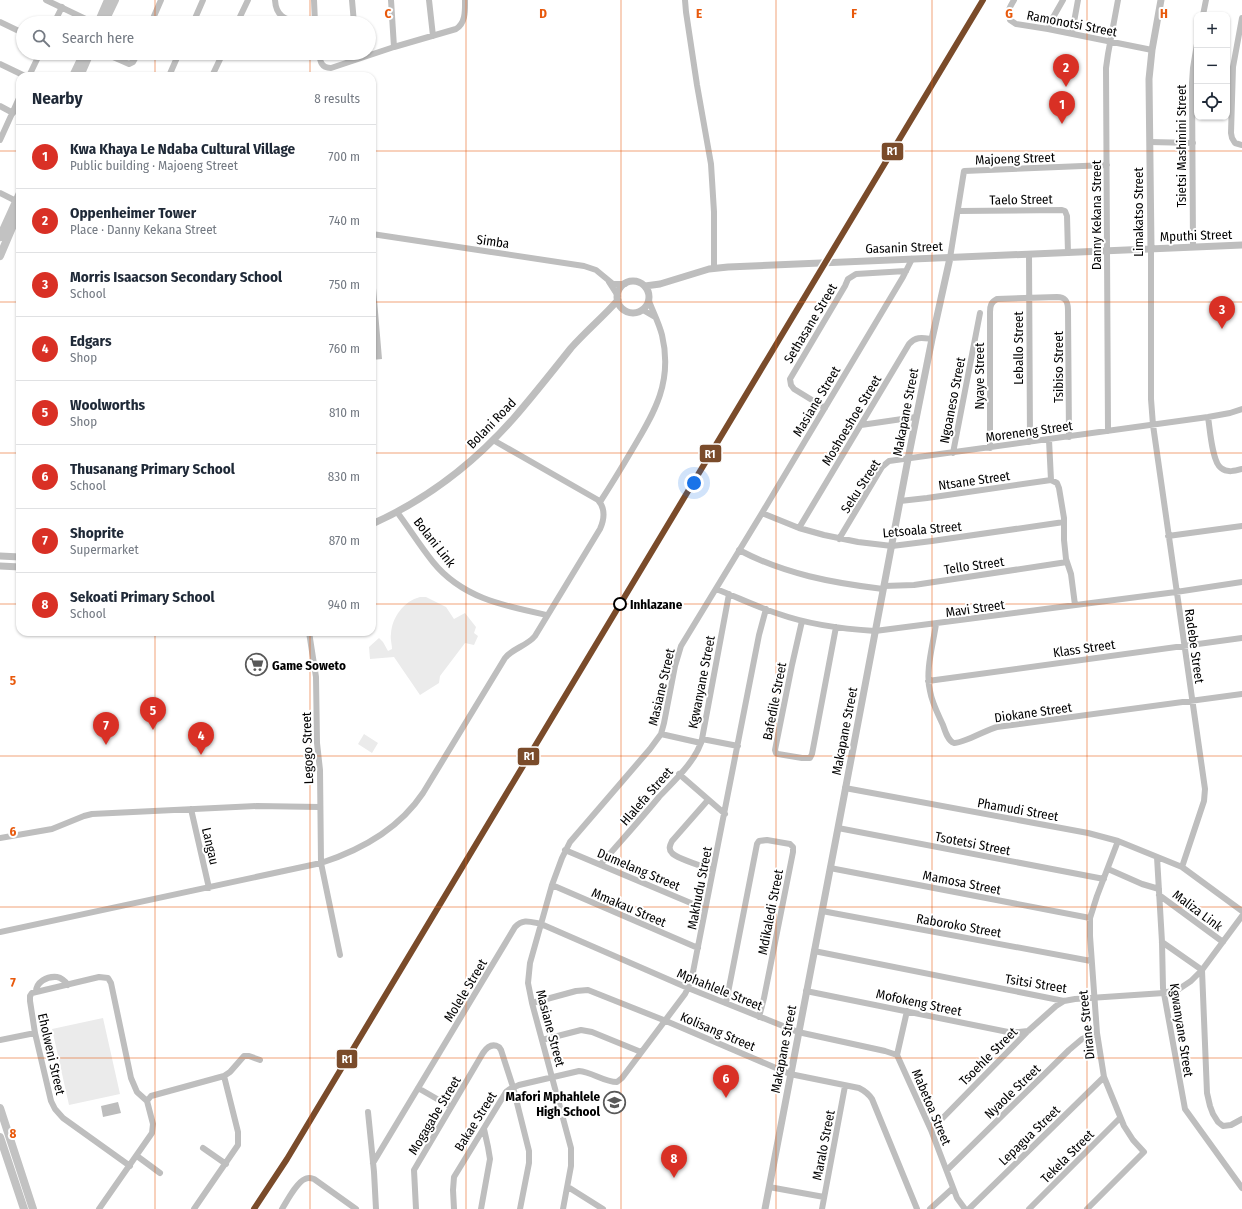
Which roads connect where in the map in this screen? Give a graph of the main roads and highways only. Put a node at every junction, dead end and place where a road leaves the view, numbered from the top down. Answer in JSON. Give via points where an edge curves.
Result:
{"nodes":[{"id":1,"x":108,"y":0,"type":"edge"},
{"id":2,"x":115,"y":0,"type":"edge"},
{"id":3,"x":101,"y":16,"type":"edge"},
{"id":4,"x":107,"y":16,"type":"edge"},
{"id":5,"x":81,"y":60,"type":"edge"},
{"id":6,"x":87,"y":60,"type":"edge"},
{"id":7,"x":75,"y":72,"type":"edge"},
{"id":8,"x":82,"y":72,"type":"edge"},
{"id":9,"x":16,"y":205,"type":"edge"},
{"id":10,"x":16,"y":218,"type":"edge"},
{"id":11,"x":0,"y":237,"type":"edge"},
{"id":12,"x":0,"y":256,"type":"edge"},
{"id":13,"x":0,"y":1109,"type":"edge"},
{"id":14,"x":0,"y":1137,"type":"edge"},
{"id":15,"x":24,"y":1209,"type":"edge"},
{"id":16,"x":33,"y":1209,"type":"edge"}],
"edges":[{"from":1,"to":3,"type":"main road"},
{"from":2,"to":4,"type":"main road"},
{"from":5,"to":7,"type":"main road"},
{"from":6,"to":8,"type":"main road"},
{"from":9,"to":11,"type":"main road"},
{"from":10,"to":12,"type":"main road"},
{"from":13,"to":16,"type":"main road"},
{"from":14,"to":15,"type":"main road"}]}
